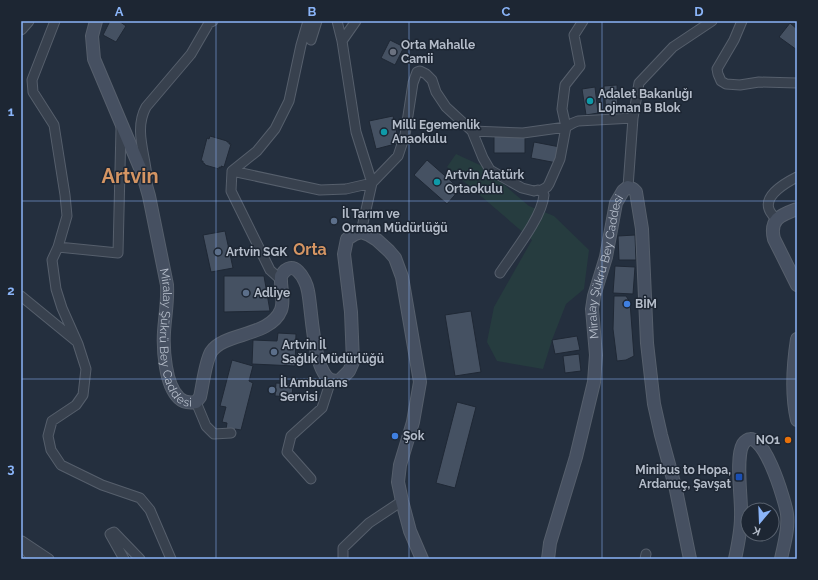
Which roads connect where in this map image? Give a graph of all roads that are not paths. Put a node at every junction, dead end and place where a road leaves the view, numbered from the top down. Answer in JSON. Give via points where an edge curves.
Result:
{"nodes":[{"id":1,"x":28,"y":21,"type":"edge"},
{"id":2,"x":55,"y":21,"type":"edge"},
{"id":3,"x":96,"y":21,"type":"edge"},
{"id":4,"x":213,"y":21,"type":"edge"},
{"id":5,"x":308,"y":21,"type":"edge"},
{"id":6,"x":317,"y":21,"type":"edge"},
{"id":7,"x":338,"y":21,"type":"edge"},
{"id":8,"x":356,"y":21,"type":"edge"},
{"id":9,"x":583,"y":21,"type":"edge"},
{"id":10,"x":712,"y":21,"type":"edge"},
{"id":11,"x":742,"y":21,"type":"edge"},
{"id":12,"x":21,"y":29,"type":"edge"},
{"id":13,"x":311,"y":40,"type":"dead end"},
{"id":14,"x":342,"y":41,"type":"junction"},
{"id":15,"x":797,"y":83,"type":"edge"},
{"id":16,"x":633,"y":118,"type":"junction"},
{"id":17,"x":121,"y":124,"type":"junction"},
{"id":18,"x":566,"y":127,"type":"junction"},
{"id":19,"x":472,"y":131,"type":"junction"},
{"id":20,"x":232,"y":171,"type":"junction"},
{"id":21,"x":797,"y":177,"type":"edge"},
{"id":22,"x":372,"y":183,"type":"junction"},
{"id":23,"x":628,"y":187,"type":"junction"},
{"id":24,"x":540,"y":191,"type":"junction"},
{"id":25,"x":149,"y":196,"type":"junction"},
{"id":26,"x":795,"y":209,"type":"edge"},
{"id":27,"x":776,"y":220,"type":"junction"},
{"id":28,"x":361,"y":232,"type":"junction"},
{"id":29,"x":58,"y":247,"type":"junction"},
{"id":30,"x":500,"y":273,"type":"dead end"},
{"id":31,"x":281,"y":280,"type":"junction"},
{"id":32,"x":797,"y":285,"type":"edge"},
{"id":33,"x":21,"y":296,"type":"edge"},
{"id":34,"x":797,"y":339,"type":"edge"},
{"id":35,"x":78,"y":344,"type":"junction"},
{"id":36,"x":331,"y":380,"type":"junction"},
{"id":37,"x":196,"y":402,"type":"junction"},
{"id":38,"x":797,"y":420,"type":"edge"},
{"id":39,"x":231,"y":433,"type":"dead end"},
{"id":40,"x":312,"y":479,"type":"dead end"},
{"id":41,"x":402,"y":502,"type":"junction"},
{"id":42,"x":21,"y":541,"type":"edge"},
{"id":43,"x":34,"y":559,"type":"edge"},
{"id":44,"x":49,"y":559,"type":"edge"},
{"id":45,"x":124,"y":559,"type":"edge"},
{"id":46,"x":140,"y":559,"type":"edge"},
{"id":47,"x":171,"y":559,"type":"edge"},
{"id":48,"x":343,"y":559,"type":"edge"},
{"id":49,"x":422,"y":559,"type":"edge"},
{"id":50,"x":548,"y":559,"type":"edge"},
{"id":51,"x":690,"y":559,"type":"edge"},
{"id":52,"x":735,"y":559,"type":"edge"},
{"id":53,"x":781,"y":559,"type":"edge"}],
"edges":[{"from":1,"to":12,"type":"street"},
{"from":2,"to":29,"type":"street","via":[[32,80],[33,92],[54,124],[67,216]]},
{"from":3,"to":17,"type":"main road","name":"Miralay Şükrü Bey Caddesi","via":[[92,36],[94,59]]},
{"from":4,"to":25,"type":"street","via":[[209,23],[191,54],[142,114],[140,134]]},
{"from":5,"to":20,"type":"street","via":[[300,45],[289,101],[275,129],[257,151]]},
{"from":6,"to":13,"type":"street"},
{"from":7,"to":14,"type":"street"},
{"from":8,"to":14,"type":"street"},
{"from":9,"to":18,"type":"street","via":[[574,35],[580,66],[565,85],[562,109]]},
{"from":10,"to":16,"type":"street","via":[[673,47],[639,83]]},
{"from":11,"to":15,"type":"street","via":[[717,69],[721,81],[740,85],[759,82]]},
{"from":14,"to":22,"type":"street","via":[[356,132]]},
{"from":16,"to":18,"type":"street","via":[[573,122]]},
{"from":16,"to":23,"type":"street"},
{"from":17,"to":25,"type":"main road","name":"Miralay Şükrü Bey Caddesi","via":[[143,175]]},
{"from":17,"to":29,"type":"street","via":[[118,253]]},
{"from":18,"to":19,"type":"street","via":[[523,133]]},
{"from":18,"to":24,"type":"street","via":[[560,159],[549,184]]},
{"from":19,"to":22,"type":"street","via":[[446,107],[432,80],[426,74],[417,72],[405,135],[398,156]]},
{"from":19,"to":24,"type":"street","via":[[490,170],[522,188]]},
{"from":20,"to":22,"type":"street","via":[[320,190],[346,189]]},
{"from":20,"to":31,"type":"street","via":[[231,191],[270,270]]},
{"from":21,"to":27,"type":"street","via":[[770,196],[769,209]]},
{"from":22,"to":28,"type":"street"},
{"from":23,"to":50,"type":"main road","name":"Miralay Şükrü Bey Caddesi","via":[[623,190],[616,203],[606,257],[594,296],[594,382],[576,457],[550,543]]},
{"from":23,"to":51,"type":"main road","name":"Miralay Şükrü Bey Caddesi","via":[[636,192],[642,229],[647,343],[654,404],[675,483]]},
{"from":24,"to":30,"type":"street","via":[[544,195],[539,212]]},
{"from":25,"to":37,"type":"main road","name":"Miralay Şükrü Bey Caddesi","via":[[167,285],[164,343],[170,380],[178,397],[189,403]]},
{"from":26,"to":27,"type":"main road"},
{"from":27,"to":32,"type":"main road","via":[[772,232],[774,239]]},
{"from":28,"to":36,"type":"main road","via":[[347,239],[344,254],[351,312],[353,362],[345,376],[340,380]]},
{"from":28,"to":41,"type":"main road","via":[[377,240],[394,258],[404,287],[418,366],[418,397],[398,482]]},
{"from":29,"to":35,"type":"street","via":[[52,260],[56,289]]},
{"from":31,"to":36,"type":"main road","via":[[284,272],[293,269],[304,278],[318,357],[323,372]]},
{"from":31,"to":37,"type":"main road","name":"Miralay Şükrü Bey Caddesi","via":[[282,307],[276,319],[268,325],[216,347],[209,358],[200,397]]},
{"from":33,"to":35,"type":"street"},
{"from":34,"to":38,"type":"main road","via":[[793,376]]},
{"from":35,"to":47,"type":"street","via":[[86,369],[83,395],[76,405],[52,421],[48,436],[51,450],[61,465],[102,485],[140,498],[150,510]]},
{"from":36,"to":40,"type":"street","via":[[322,408],[291,436],[287,452]]},
{"from":37,"to":39,"type":"street","via":[[206,426],[214,434]]},
{"from":41,"to":48,"type":"street","via":[[369,523],[343,548]]},
{"from":41,"to":49,"type":"main road","via":[[413,541]]},
{"from":42,"to":43,"type":"street"},
{"from":42,"to":44,"type":"street"},
{"from":45,"to":46,"type":"street","via":[[110,534],[114,532]]},
{"from":52,"to":53,"type":"main road","via":[[741,516],[740,454],[743,444],[753,440],[773,468],[786,506],[788,526]]}]}
